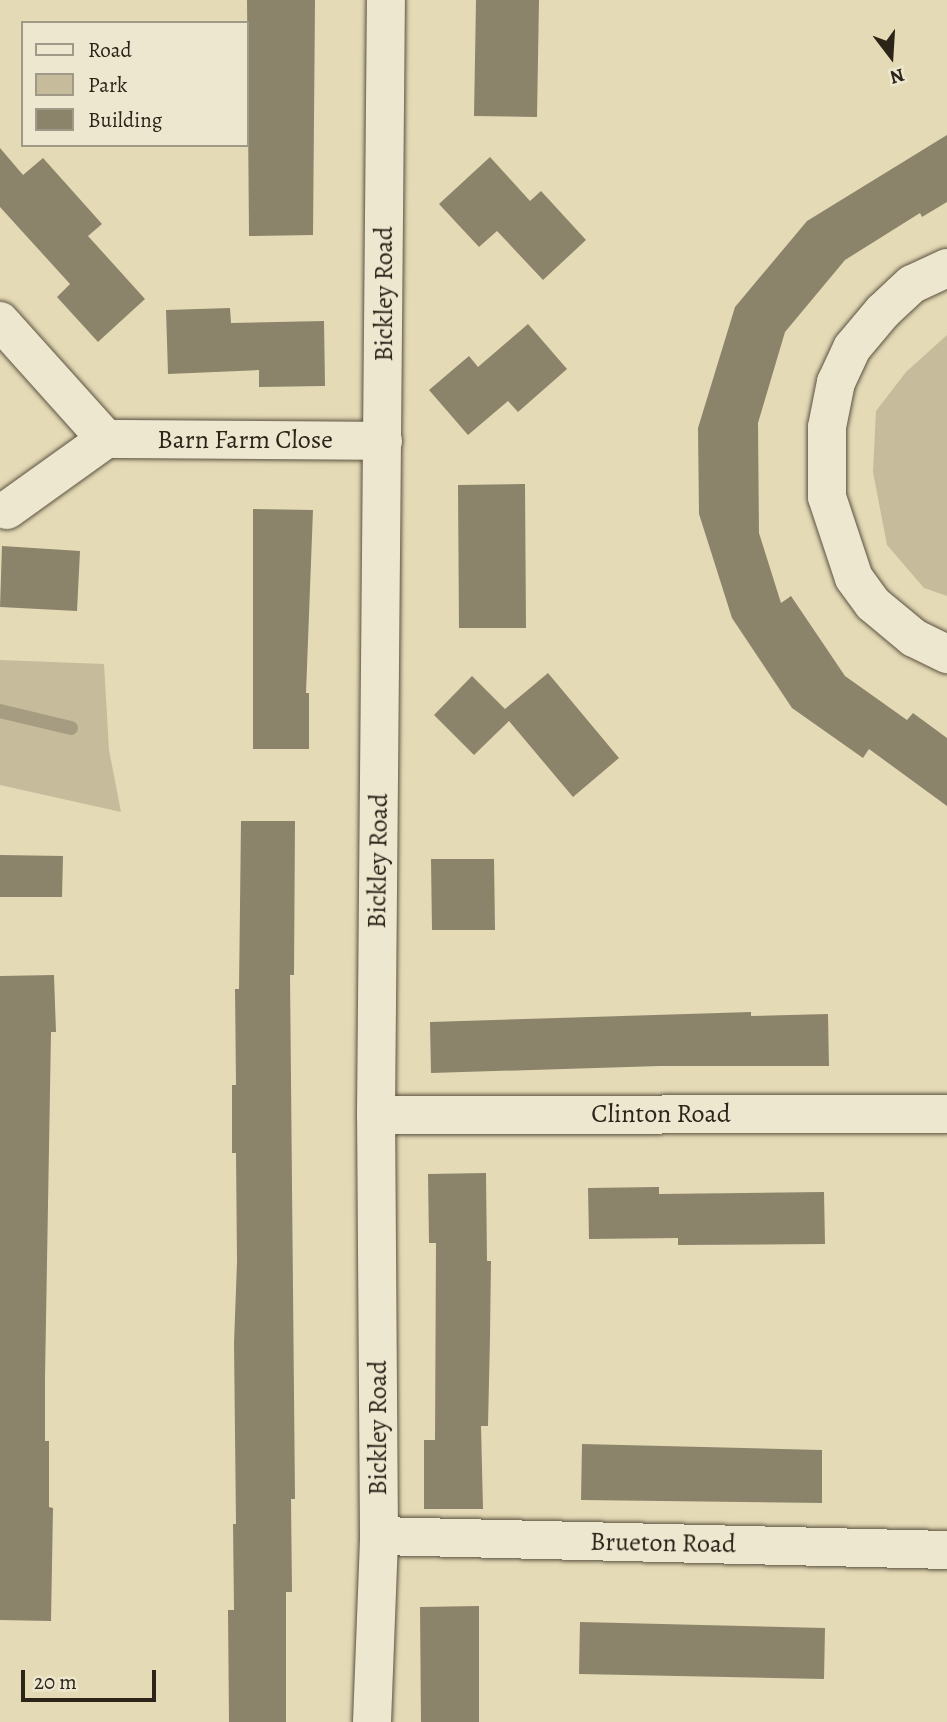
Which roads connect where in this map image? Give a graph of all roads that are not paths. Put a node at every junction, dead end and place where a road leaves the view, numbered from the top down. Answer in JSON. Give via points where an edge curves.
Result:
{"nodes":[{"id":1,"x":386,"y":0,"type":"edge"},
{"id":2,"x":947,"y":268,"type":"edge"},
{"id":3,"x":0,"y":321,"type":"edge"},
{"id":4,"x":106,"y":439,"type":"junction"},
{"id":5,"x":383,"y":441,"type":"junction"},
{"id":6,"x":6,"y":510,"type":"dead end"},
{"id":7,"x":947,"y":654,"type":"edge"},
{"id":8,"x":947,"y":1114,"type":"edge"},
{"id":9,"x":376,"y":1115,"type":"junction"},
{"id":10,"x":379,"y":1536,"type":"junction"},
{"id":11,"x":947,"y":1550,"type":"edge"},
{"id":12,"x":372,"y":1722,"type":"edge"}],
"edges":[{"from":1,"to":5,"type":"street","name":"Bickley Road"},
{"from":2,"to":7,"type":"street","via":[[912,284],[852,348],[836,382],[827,427],[827,497],[854,579],[866,596],[914,638]]},
{"from":3,"to":4,"type":"street"},
{"from":4,"to":5,"type":"street","name":"Barn Farm Close"},
{"from":4,"to":6,"type":"street"},
{"from":5,"to":9,"type":"street","name":"Bickley Road"},
{"from":8,"to":9,"type":"street","name":"Clinton Road"},
{"from":9,"to":10,"type":"street","name":"Bickley Road"},
{"from":10,"to":11,"type":"street","name":"Brueton Road"},
{"from":10,"to":12,"type":"street","name":"Bickley Road"}]}
